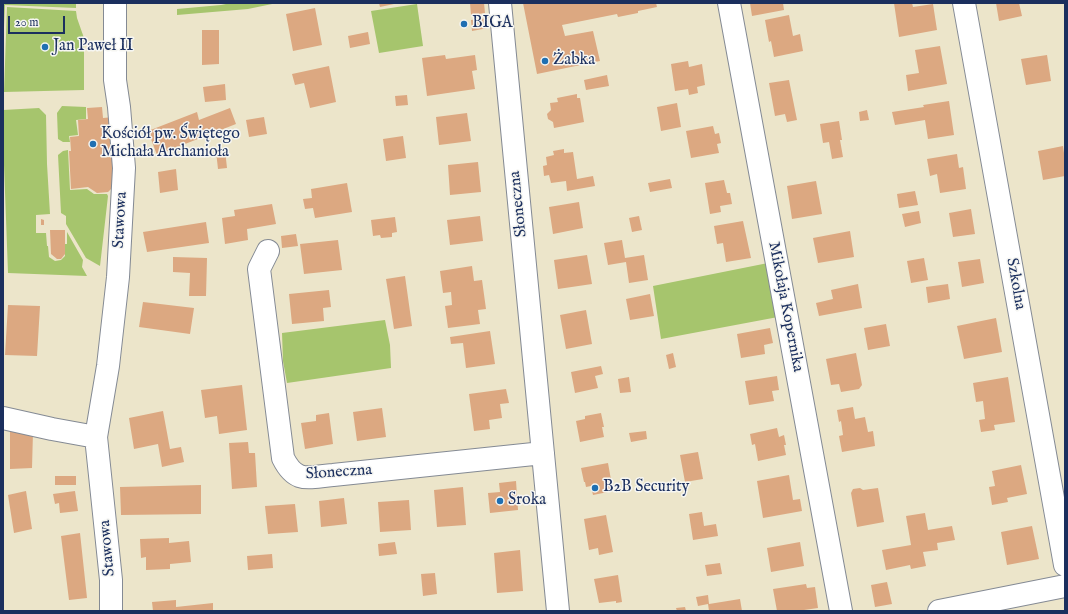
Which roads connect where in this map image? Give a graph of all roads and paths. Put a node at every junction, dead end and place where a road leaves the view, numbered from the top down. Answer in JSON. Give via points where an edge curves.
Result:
{"nodes":[{"id":1,"x":115,"y":3,"type":"edge"},
{"id":2,"x":500,"y":3,"type":"edge"},
{"id":3,"x":729,"y":3,"type":"edge"},
{"id":4,"x":964,"y":3,"type":"edge"},
{"id":5,"x":268,"y":251,"type":"dead end"},
{"id":6,"x":3,"y":418,"type":"edge"},
{"id":7,"x":96,"y":437,"type":"junction"},
{"id":8,"x":543,"y":453,"type":"junction"},
{"id":9,"x":1065,"y":565,"type":"edge"},
{"id":10,"x":1065,"y":586,"type":"edge"},
{"id":11,"x":948,"y":610,"type":"edge"},
{"id":12,"x":111,"y":611,"type":"edge"},
{"id":13,"x":558,"y":611,"type":"edge"},
{"id":14,"x":841,"y":611,"type":"edge"}],
"edges":[{"from":1,"to":7,"type":"street","name":"Stawowa","via":[[115,80],[124,168],[118,277],[108,366]]},
{"from":2,"to":8,"type":"street","name":"Słoneczna"},
{"from":3,"to":14,"type":"street","name":"Mikołaja Kopernika"},
{"from":4,"to":9,"type":"street","name":"Szkolna"},
{"from":5,"to":8,"type":"street","name":"Słoneczna","via":[[259,269],[283,458],[295,474],[304,478]]},
{"from":6,"to":7,"type":"street"},
{"from":7,"to":12,"type":"street","name":"Stawowa","via":[[111,580]]},
{"from":8,"to":13,"type":"street","name":"Słoneczna"},
{"from":10,"to":11,"type":"street"}]}
